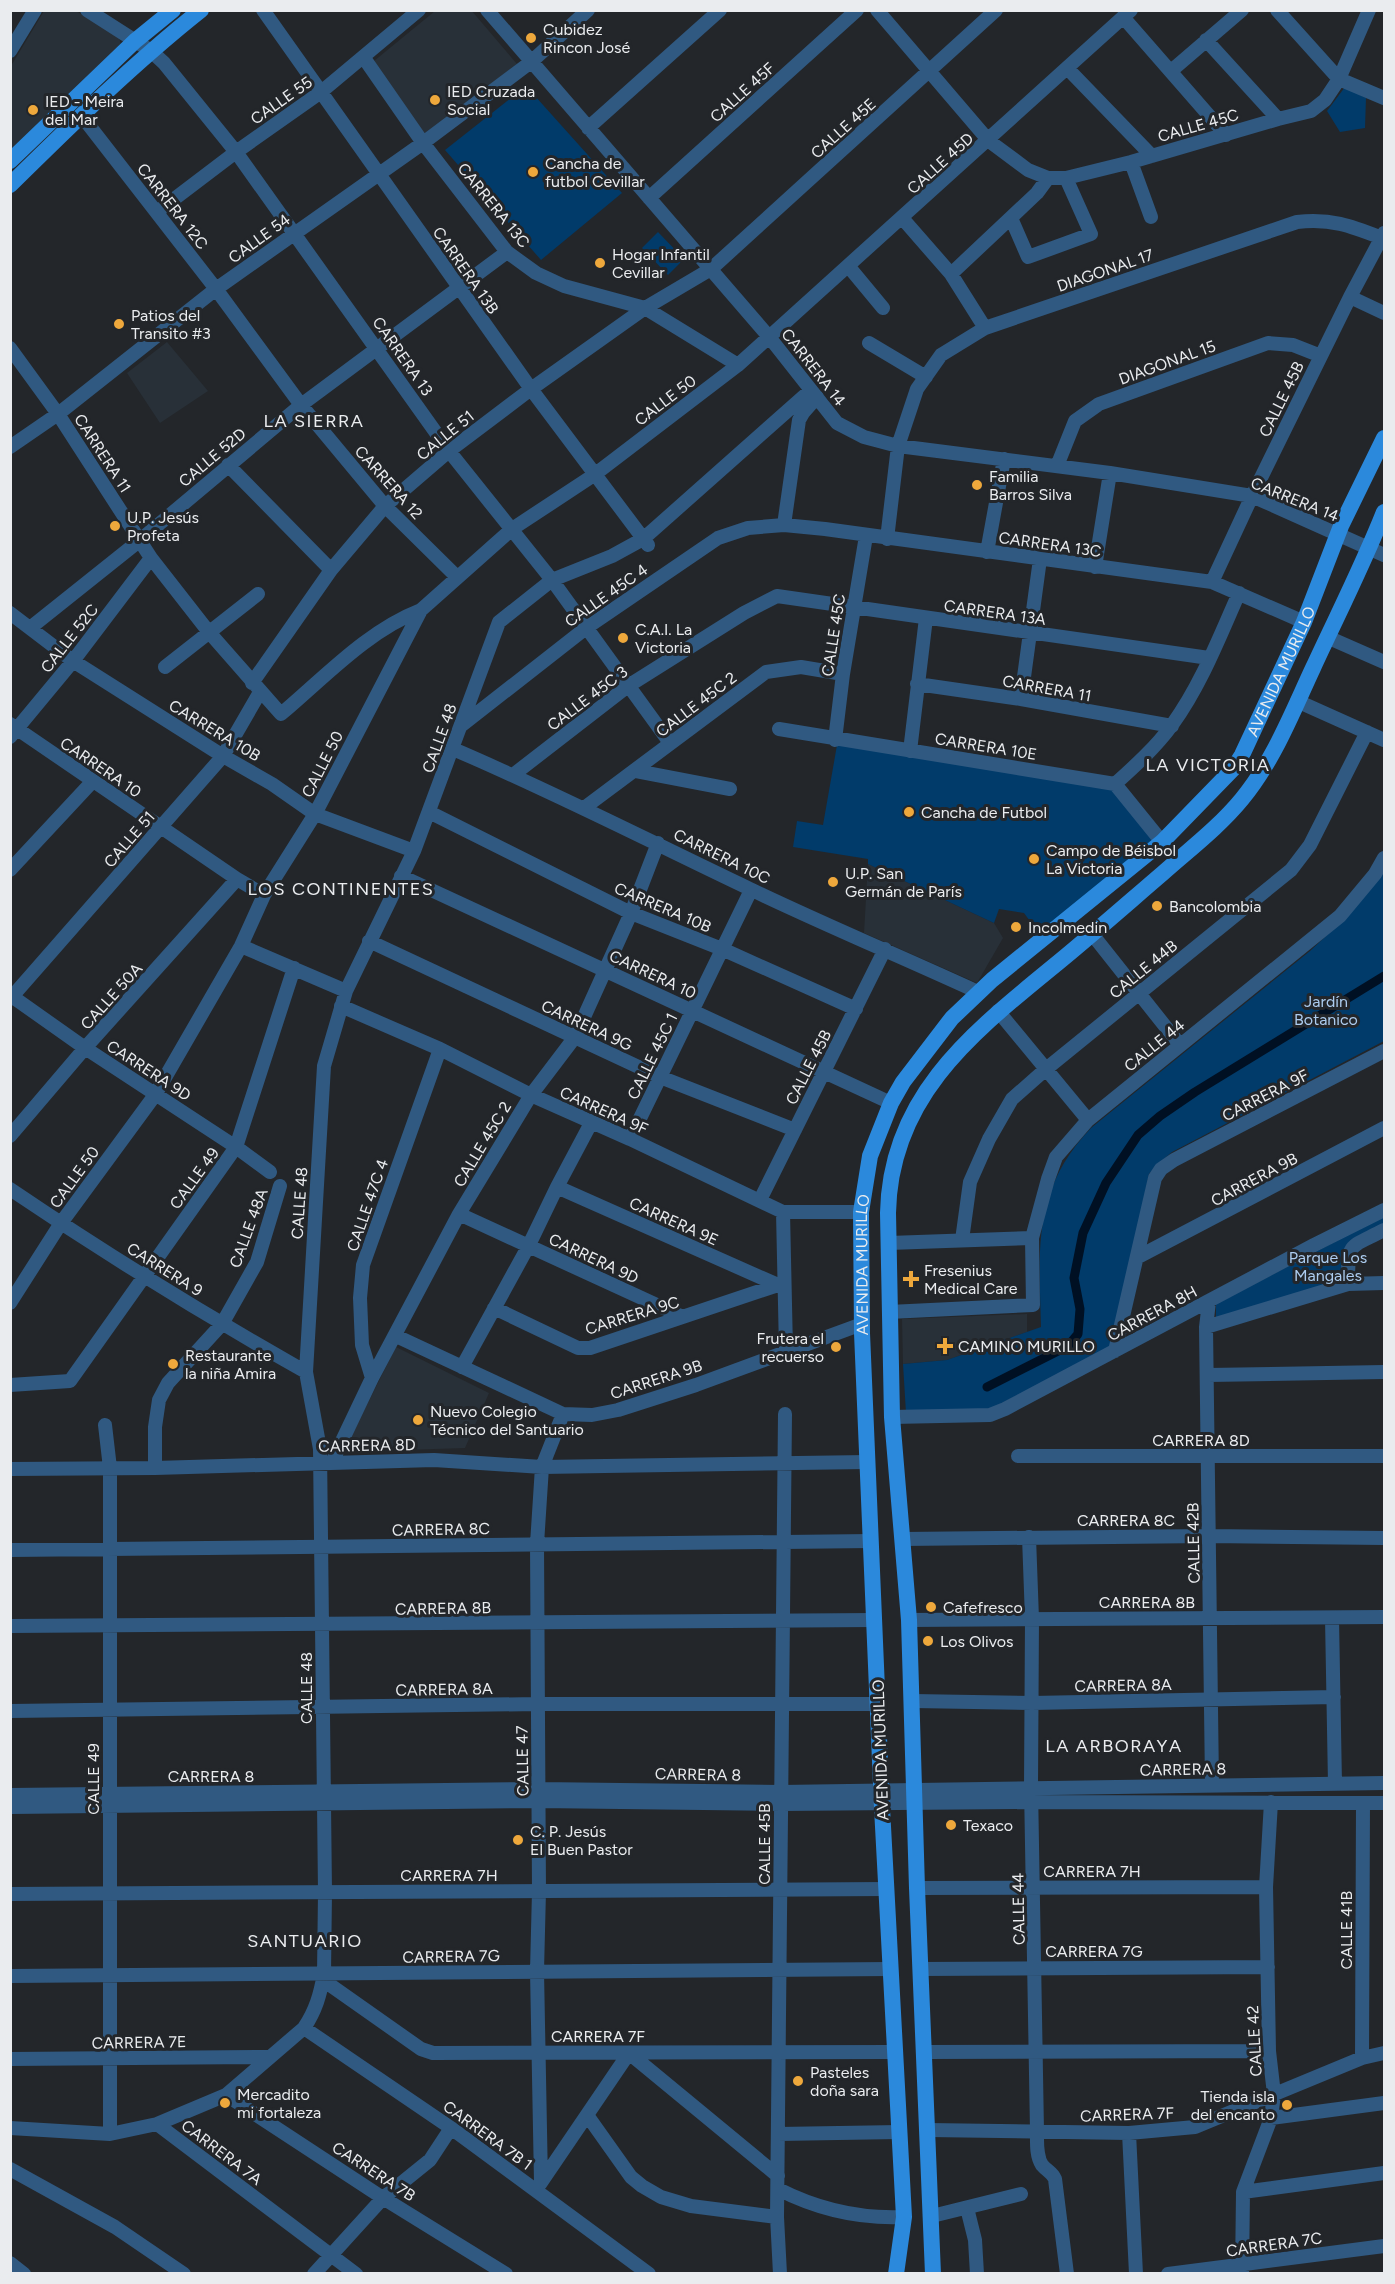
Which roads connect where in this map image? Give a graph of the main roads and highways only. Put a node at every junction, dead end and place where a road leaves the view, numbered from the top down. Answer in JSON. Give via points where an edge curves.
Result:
{"nodes":[{"id":1,"x":173,"y":10,"type":"edge"},
{"id":2,"x":201,"y":10,"type":"edge"},
{"id":3,"x":10,"y":161,"type":"edge"},
{"id":4,"x":10,"y":185,"type":"edge"},
{"id":5,"x":1384,"y":438,"type":"edge"},
{"id":6,"x":1384,"y":512,"type":"edge"},
{"id":7,"x":1377,"y":551,"type":"edge"},
{"id":8,"x":896,"y":2274,"type":"edge"},
{"id":9,"x":933,"y":2274,"type":"edge"}],
"edges":[{"from":1,"to":3,"type":"main road","via":[[135,41]]},
{"from":2,"to":4,"type":"main road","via":[[150,51]]},
{"from":5,"to":8,"type":"main road","name":"AVENIDA MURILLO","via":[[1337,534],[1304,622],[1238,762],[1162,842],[978,992],[934,1040],[903,1082],[870,1156],[861,1212],[862,1324],[904,2217]]},
{"from":6,"to":7,"type":"main road","name":"AVENIDA MURILLO"},
{"from":7,"to":9,"type":"main road","name":"AVENIDA MURILLO","via":[[1327,637],[1276,747],[1242,799],[1206,837],[998,1011],[953,1054],[914,1111],[894,1163],[888,1188],[892,1417],[909,1620]]}]}
